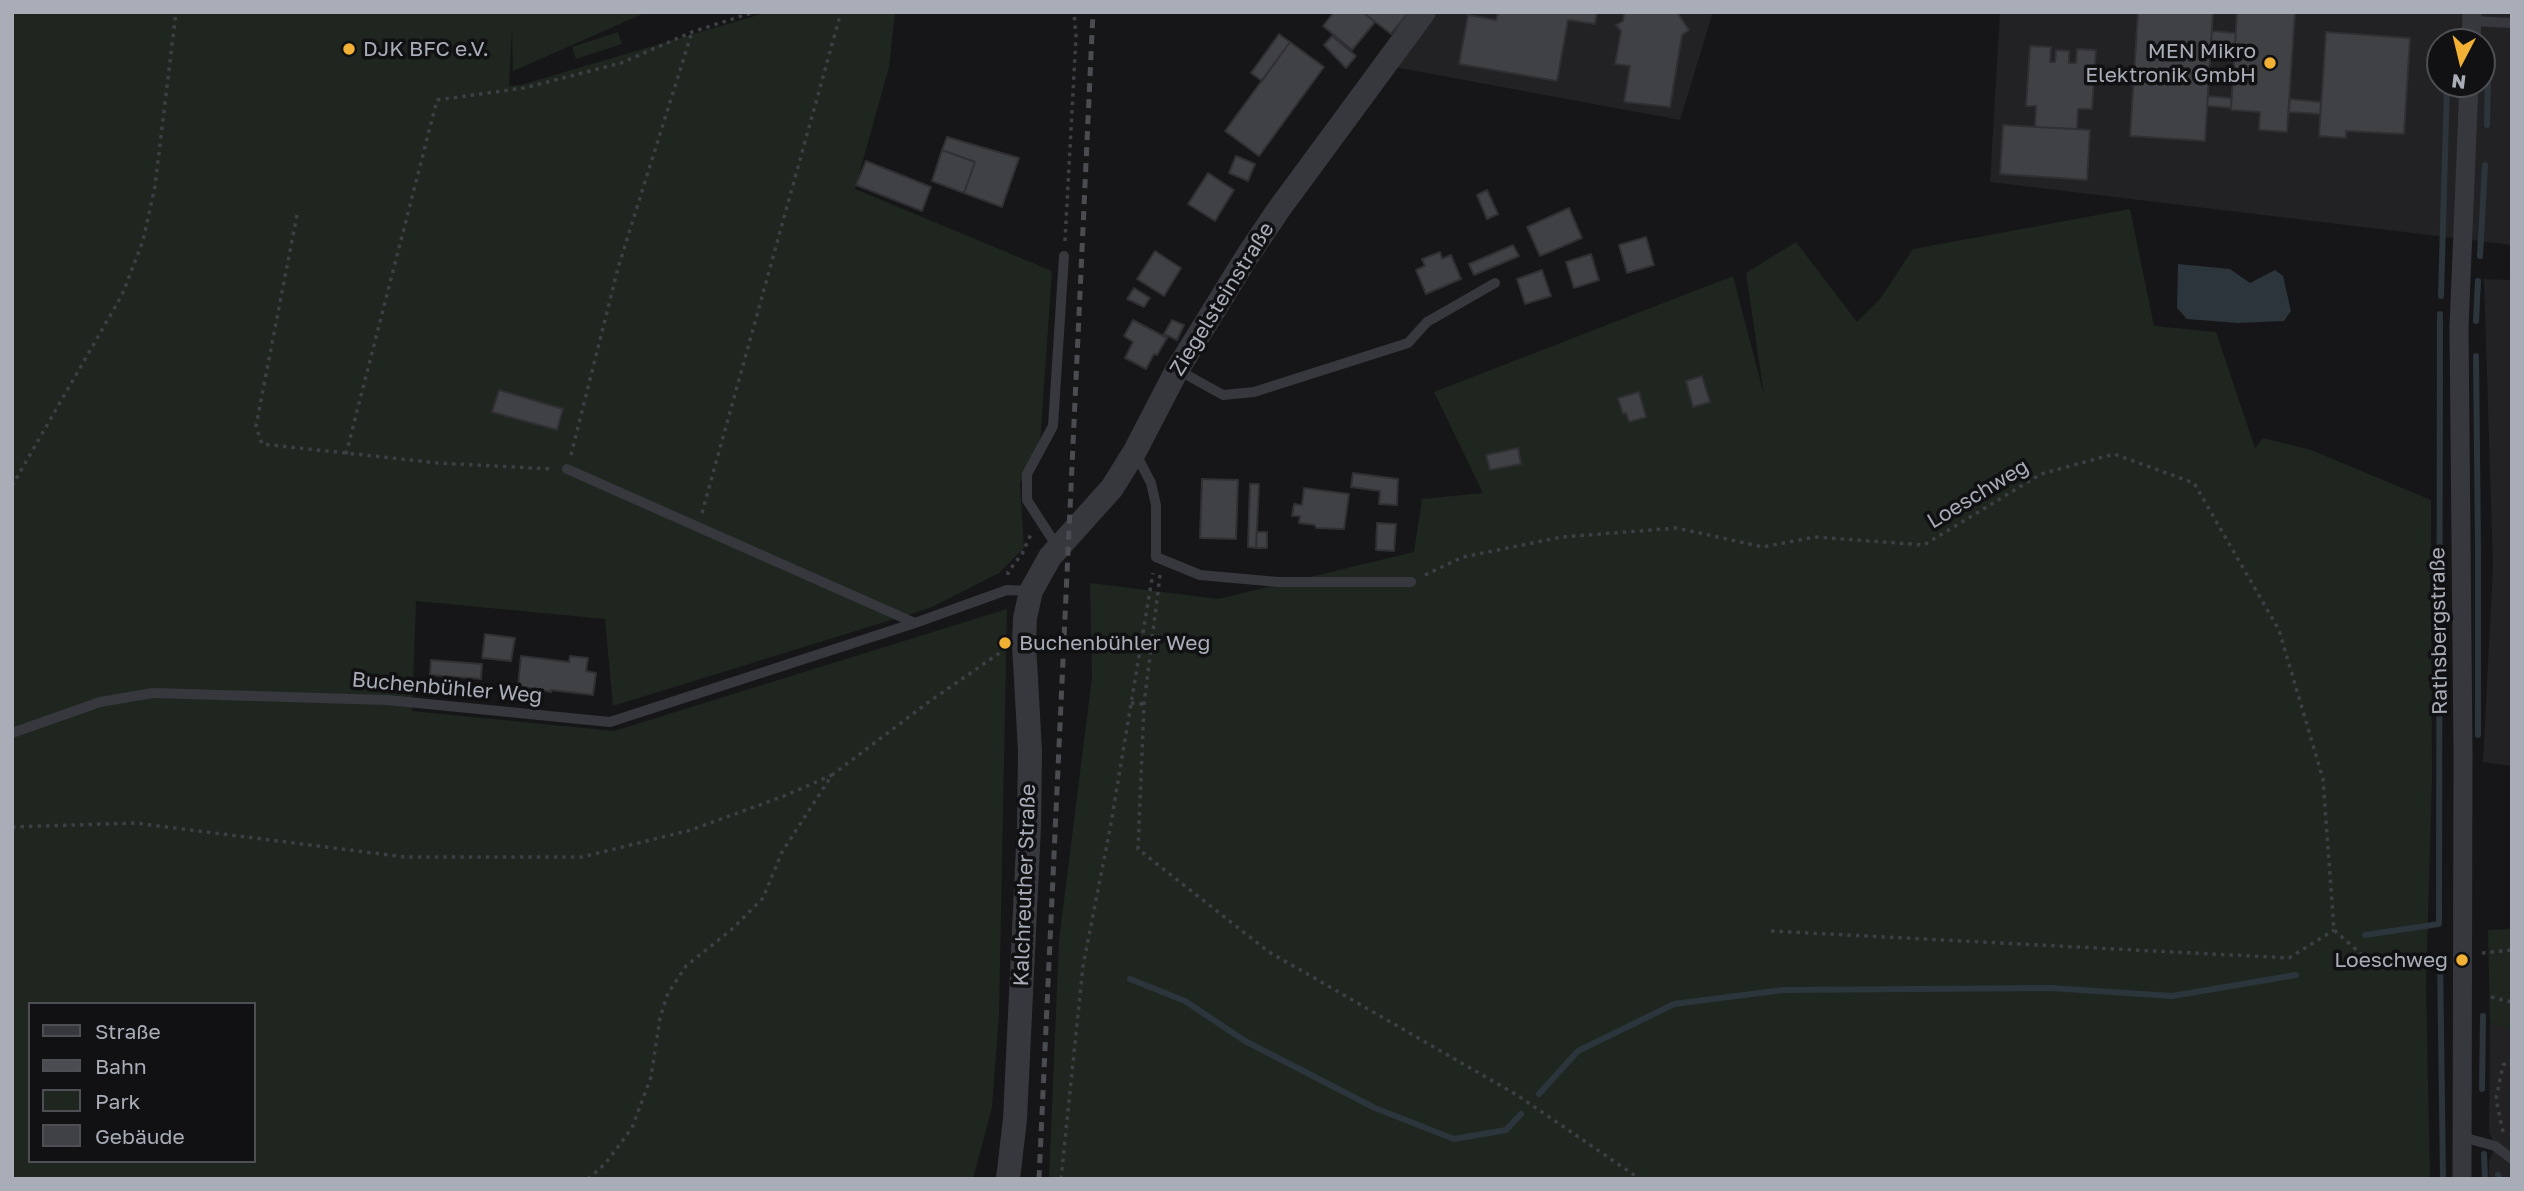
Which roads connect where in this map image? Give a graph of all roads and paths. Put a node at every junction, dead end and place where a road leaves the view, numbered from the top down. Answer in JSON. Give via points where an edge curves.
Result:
{"nodes":[{"id":1,"x":176,"y":12,"type":"edge"},
{"id":2,"x":754,"y":12,"type":"edge"},
{"id":3,"x":841,"y":12,"type":"edge"},
{"id":4,"x":1074,"y":12,"type":"edge"},
{"id":5,"x":1424,"y":12,"type":"edge"},
{"id":6,"x":2472,"y":16,"type":"edge"},
{"id":7,"x":2512,"y":23,"type":"edge"},
{"id":8,"x":692,"y":32,"type":"junction"},
{"id":9,"x":2468,"y":98,"type":"edge"},
{"id":10,"x":297,"y":215,"type":"dead end"},
{"id":11,"x":1064,"y":256,"type":"joint"},
{"id":12,"x":1495,"y":283,"type":"dead end"},
{"id":13,"x":1177,"y":370,"type":"junction"},
{"id":14,"x":1135,"y":451,"type":"junction"},
{"id":15,"x":346,"y":454,"type":"junction"},
{"id":16,"x":567,"y":469,"type":"junction"},
{"id":17,"x":12,"y":486,"type":"edge"},
{"id":18,"x":1038,"y":516,"type":"junction"},
{"id":19,"x":698,"y":527,"type":"junction"},
{"id":20,"x":1058,"y":548,"type":"junction"},
{"id":21,"x":1159,"y":559,"type":"junction"},
{"id":22,"x":1411,"y":582,"type":"joint"},
{"id":23,"x":1019,"y":591,"type":"junction"},
{"id":24,"x":915,"y":623,"type":"junction"},
{"id":25,"x":1010,"y":646,"type":"dead end"},
{"id":26,"x":1131,"y":703,"type":"junction"},
{"id":27,"x":1144,"y":704,"type":"junction"},
{"id":28,"x":12,"y":733,"type":"edge"},
{"id":29,"x":832,"y":775,"type":"junction"},
{"id":30,"x":12,"y":827,"type":"edge"},
{"id":31,"x":2334,"y":930,"type":"junction"},
{"id":32,"x":1771,"y":931,"type":"dead end"},
{"id":33,"x":2512,"y":950,"type":"edge"},
{"id":34,"x":2462,"y":954,"type":"junction"},
{"id":35,"x":2491,"y":997,"type":"dead end"},
{"id":36,"x":2512,"y":1002,"type":"edge"},
{"id":37,"x":2512,"y":1060,"type":"edge"},
{"id":38,"x":2462,"y":1137,"type":"junction"},
{"id":39,"x":2510,"y":1160,"type":"edge"},
{"id":40,"x":588,"y":1179,"type":"edge"},
{"id":41,"x":1008,"y":1179,"type":"edge"},
{"id":42,"x":1061,"y":1179,"type":"edge"},
{"id":43,"x":1640,"y":1179,"type":"edge"},
{"id":44,"x":2462,"y":1179,"type":"edge"}],
"edges":[{"from":1,"to":17,"type":"path","via":[[155,186],[143,241],[122,295]]},
{"from":2,"to":8,"type":"path"},
{"from":3,"to":19,"type":"path"},
{"from":4,"to":11,"type":"path"},
{"from":5,"to":13,"type":"street","name":"Ziegelsteinstraße","via":[[1279,209]]},
{"from":6,"to":7,"type":"lane"},
{"from":8,"to":15,"type":"path","via":[[621,63],[524,88],[437,100]]},
{"from":8,"to":16,"type":"path","via":[[618,268]]},
{"from":9,"to":34,"type":"street","name":"Rathsbergstraße","via":[[2459,327]]},
{"from":10,"to":15,"type":"path","via":[[256,426],[262,444]]},
{"from":11,"to":18,"type":"lane","via":[[1053,426],[1027,474],[1027,500]]},
{"from":12,"to":13,"type":"lane","via":[[1427,322],[1408,343],[1254,392],[1223,395]]},
{"from":13,"to":14,"type":"street","name":"Ziegelsteinstraße"},
{"from":14,"to":20,"type":"street","name":"Ziegelsteinstraße","via":[[1102,501]]},
{"from":14,"to":21,"type":"lane","via":[[1151,482]]},
{"from":15,"to":16,"type":"path"},
{"from":16,"to":19,"type":"lane"},
{"from":18,"to":20,"type":"lane"},
{"from":18,"to":23,"type":"path","via":[[1022,554],[1008,572]]},
{"from":19,"to":24,"type":"lane"},
{"from":20,"to":23,"type":"street","name":"Ziegelsteinstraße"},
{"from":21,"to":22,"type":"lane","via":[[1200,575],[1226,578]]},
{"from":21,"to":26,"type":"path"},
{"from":21,"to":27,"type":"path"},
{"from":22,"to":31,"type":"path","name":"Loeschweg","via":[[1463,557],[1562,537],[1677,528],[1763,547],[1815,537],[1924,545],[2042,474],[2114,453],[2194,483],[2279,630],[2323,779]]},
{"from":23,"to":24,"type":"lane","name":"Buchenbühler Weg"},
{"from":23,"to":41,"type":"street","name":"Kalchreuther Straße","via":[[1025,618],[1029,826]]},
{"from":24,"to":28,"type":"lane","name":"Buchenbühler Weg","via":[[610,722],[387,700],[153,693],[100,702]]},
{"from":25,"to":29,"type":"path"},
{"from":26,"to":27,"type":"path"},
{"from":26,"to":42,"type":"path","via":[[1083,965]]},
{"from":27,"to":43,"type":"path","via":[[1138,849],[1269,952],[1517,1095]]},
{"from":29,"to":30,"type":"path","via":[[691,830],[582,857],[405,858],[135,823]]},
{"from":29,"to":40,"type":"path","via":[[782,852],[763,898],[687,966],[668,993],[651,1077],[632,1128]]},
{"from":31,"to":32,"type":"path","via":[[2289,958]]},
{"from":31,"to":34,"type":"path","via":[[2368,960]]},
{"from":33,"to":34,"type":"path"},
{"from":34,"to":38,"type":"street","name":"Rathsbergstraße"},
{"from":35,"to":36,"type":"path"},
{"from":37,"to":39,"type":"path","via":[[2502,1065],[2496,1099]]},
{"from":38,"to":39,"type":"lane","via":[[2495,1146]]},
{"from":38,"to":44,"type":"street","name":"Rathsbergstraße"}]}
